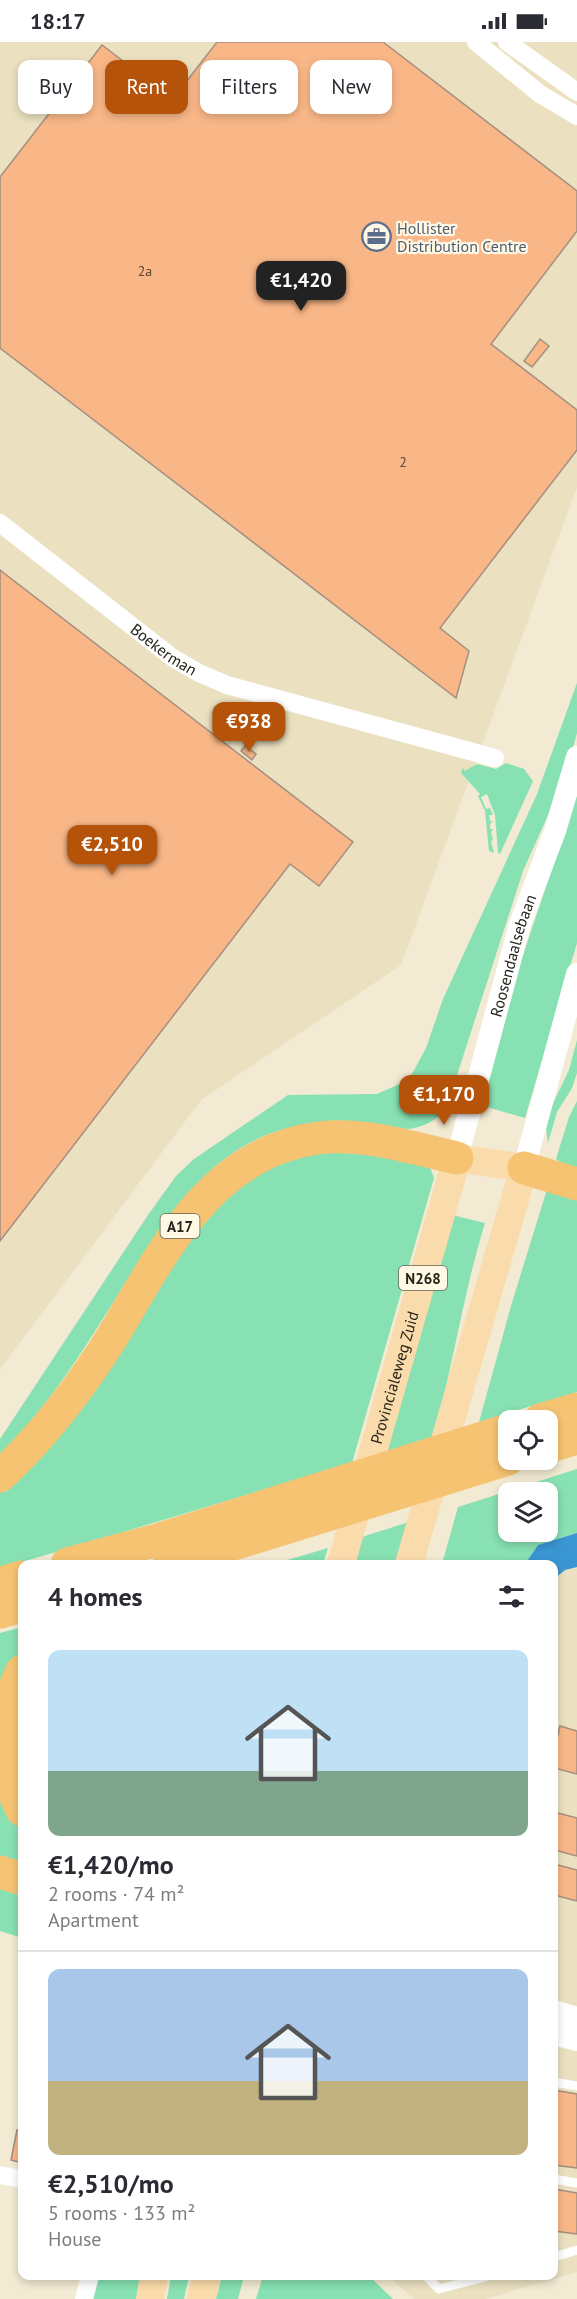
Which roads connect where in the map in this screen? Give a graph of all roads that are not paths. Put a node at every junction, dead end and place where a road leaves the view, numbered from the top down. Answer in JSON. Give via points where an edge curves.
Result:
{"nodes":[{"id":1,"x":476,"y":42,"type":"edge"},
{"id":2,"x":507,"y":42,"type":"edge"},
{"id":3,"x":577,"y":92,"type":"edge"},
{"id":4,"x":577,"y":116,"type":"edge"},
{"id":5,"x":0,"y":523,"type":"edge"},
{"id":6,"x":577,"y":757,"type":"edge"},
{"id":7,"x":495,"y":758,"type":"dead end"},
{"id":8,"x":577,"y":974,"type":"edge"},
{"id":9,"x":457,"y":1158,"type":"junction"},
{"id":10,"x":524,"y":1168,"type":"junction"},
{"id":11,"x":577,"y":1184,"type":"edge"},
{"id":12,"x":577,"y":1409,"type":"edge"},
{"id":13,"x":558,"y":1415,"type":"edge"},
{"id":14,"x":498,"y":1433,"type":"edge"},
{"id":15,"x":577,"y":1438,"type":"edge"},
{"id":16,"x":558,"y":1444,"type":"edge"},
{"id":17,"x":498,"y":1462,"type":"edge"},
{"id":18,"x":0,"y":1476,"type":"edge"},
{"id":19,"x":411,"y":1558,"type":"edge"},
{"id":20,"x":82,"y":1560,"type":"edge"},
{"id":21,"x":182,"y":1560,"type":"edge"},
{"id":22,"x":342,"y":1560,"type":"edge"},
{"id":23,"x":18,"y":1578,"type":"edge"},
{"id":24,"x":0,"y":1583,"type":"edge"},
{"id":25,"x":18,"y":1607,"type":"edge"},
{"id":26,"x":0,"y":1612,"type":"edge"},
{"id":27,"x":18,"y":1679,"type":"edge"},
{"id":28,"x":18,"y":1804,"type":"edge"},
{"id":29,"x":0,"y":1872,"type":"edge"},
{"id":30,"x":18,"y":1878,"type":"edge"},
{"id":31,"x":558,"y":2013,"type":"edge"},
{"id":32,"x":577,"y":2019,"type":"edge"},
{"id":33,"x":558,"y":2035,"type":"edge"},
{"id":34,"x":577,"y":2040,"type":"edge"},
{"id":35,"x":558,"y":2083,"type":"edge"},
{"id":36,"x":577,"y":2086,"type":"edge"},
{"id":37,"x":0,"y":2175,"type":"edge"},
{"id":38,"x":18,"y":2178,"type":"edge"},
{"id":39,"x":558,"y":2180,"type":"edge"},
{"id":40,"x":577,"y":2183,"type":"edge"},
{"id":41,"x":577,"y":2250,"type":"edge"},
{"id":42,"x":558,"y":2256,"type":"edge"},
{"id":43,"x":89,"y":2280,"type":"edge"},
{"id":44,"x":153,"y":2280,"type":"edge"},
{"id":45,"x":206,"y":2280,"type":"edge"},
{"id":46,"x":430,"y":2280,"type":"edge"},
{"id":47,"x":473,"y":2280,"type":"edge"},
{"id":48,"x":84,"y":2299,"type":"edge"},
{"id":49,"x":150,"y":2299,"type":"edge"},
{"id":50,"x":201,"y":2299,"type":"edge"}],
"edges":[{"from":1,"to":4,"type":"street","via":[[540,94]]},
{"from":2,"to":3,"type":"street"},
{"from":5,"to":7,"type":"street","name":"Boekerman","via":[[173,658],[199,673],[228,685]]},
{"from":6,"to":9,"type":"street","name":"Roosendaalsebaan","number":"N268","via":[[555,831],[520,924]]},
{"from":8,"to":10,"type":"street"},
{"from":9,"to":10,"type":"main road"},
{"from":9,"to":18,"type":"highway","number":"A17","via":[[361,1138],[319,1138],[257,1157],[233,1173],[180,1226],[102,1352],[51,1421]]},
{"from":9,"to":22,"type":"main road","name":"Provincialeweg Zuid","number":"N268"},
{"from":10,"to":11,"type":"highway"},
{"from":10,"to":19,"type":"main road"},
{"from":12,"to":13,"type":"highway"},
{"from":14,"to":20,"type":"highway"},
{"from":15,"to":16,"type":"highway"},
{"from":17,"to":21,"type":"highway"},
{"from":23,"to":24,"type":"highway"},
{"from":25,"to":26,"type":"highway"},
{"from":27,"to":28,"type":"highway","via":[[5,1717],[2,1742],[6,1772]]},
{"from":29,"to":30,"type":"highway"},
{"from":31,"to":32,"type":"street"},
{"from":33,"to":34,"type":"street"},
{"from":35,"to":36,"type":"lane"},
{"from":37,"to":38,"type":"street"},
{"from":39,"to":40,"type":"lane"},
{"from":41,"to":42,"type":"lane"},
{"from":43,"to":48,"type":"street"},
{"from":44,"to":49,"type":"main road"},
{"from":45,"to":50,"type":"main road"},
{"from":46,"to":47,"type":"lane","via":[[439,2289]]}]}
